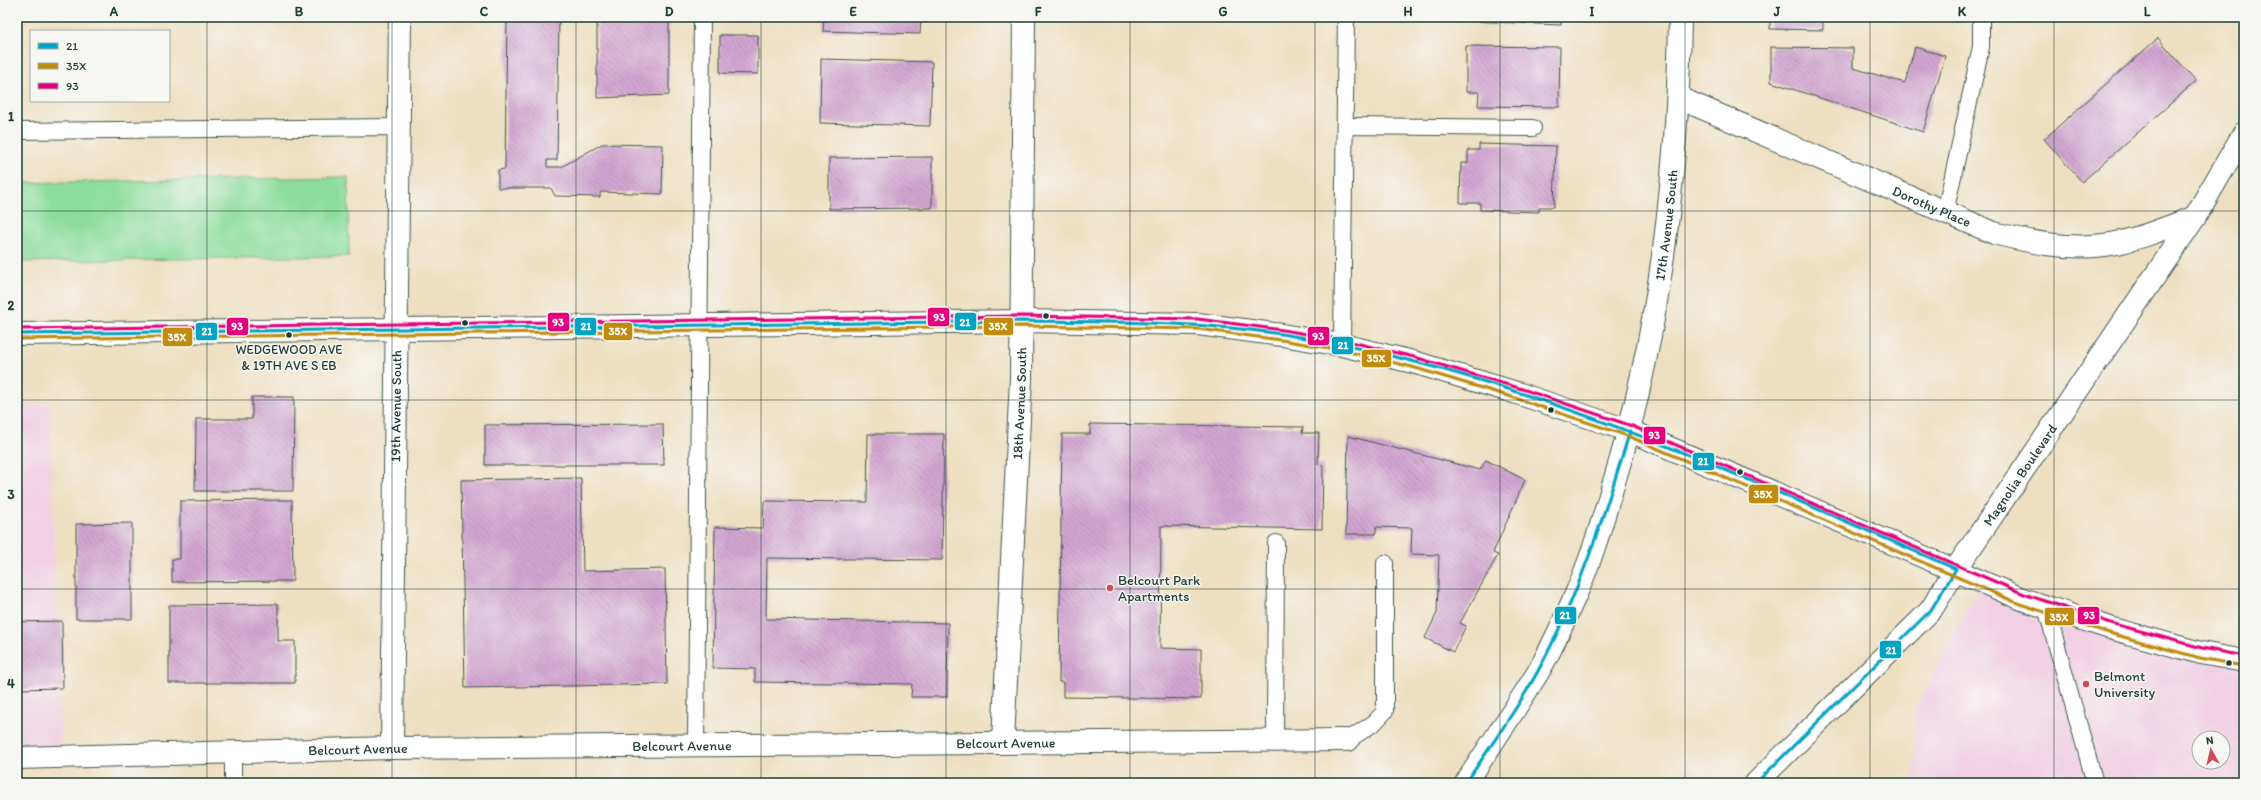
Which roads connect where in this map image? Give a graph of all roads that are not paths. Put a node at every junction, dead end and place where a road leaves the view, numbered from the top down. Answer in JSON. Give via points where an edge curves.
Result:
{"nodes":[{"id":1,"x":400,"y":17,"type":"edge"},
{"id":2,"x":702,"y":17,"type":"edge"},
{"id":3,"x":1024,"y":17,"type":"edge"},
{"id":4,"x":1346,"y":17,"type":"edge"},
{"id":5,"x":1680,"y":17,"type":"edge"},
{"id":6,"x":1981,"y":17,"type":"edge"},
{"id":7,"x":1679,"y":98,"type":"junction"},
{"id":8,"x":1345,"y":126,"type":"junction"},
{"id":9,"x":399,"y":127,"type":"junction"},
{"id":10,"x":1532,"y":128,"type":"dead end"},
{"id":11,"x":17,"y":131,"type":"edge"},
{"id":12,"x":2244,"y":133,"type":"edge"},
{"id":13,"x":1945,"y":213,"type":"junction"},
{"id":14,"x":2195,"y":217,"type":"junction"},
{"id":15,"x":1022,"y":320,"type":"junction"},
{"id":16,"x":699,"y":325,"type":"junction"},
{"id":17,"x":397,"y":329,"type":"junction"},
{"id":18,"x":17,"y":334,"type":"edge"},
{"id":19,"x":1342,"y":345,"type":"junction"},
{"id":20,"x":1630,"y":431,"type":"junction"},
{"id":21,"x":1276,"y":543,"type":"dead end"},
{"id":22,"x":1385,"y":563,"type":"dead end"},
{"id":23,"x":1956,"y":569,"type":"junction"},
{"id":24,"x":2046,"y":606,"type":"junction"},
{"id":25,"x":2244,"y":661,"type":"edge"},
{"id":26,"x":1275,"y":740,"type":"junction"},
{"id":27,"x":1348,"y":740,"type":"joint"},
{"id":28,"x":1003,"y":741,"type":"junction"},
{"id":29,"x":696,"y":745,"type":"junction"},
{"id":30,"x":392,"y":748,"type":"junction"},
{"id":31,"x":233,"y":752,"type":"junction"},
{"id":32,"x":17,"y":758,"type":"edge"},
{"id":33,"x":233,"y":783,"type":"edge"},
{"id":34,"x":1466,"y":783,"type":"edge"},
{"id":35,"x":1756,"y":783,"type":"edge"},
{"id":36,"x":2095,"y":783,"type":"edge"}],
"edges":[{"from":1,"to":9,"type":"main road","name":"19th Avenue South"},
{"from":2,"to":16,"type":"lane"},
{"from":3,"to":15,"type":"main road","name":"18th Avenue South"},
{"from":4,"to":8,"type":"lane"},
{"from":5,"to":7,"type":"main road","name":"17th Avenue South"},
{"from":6,"to":13,"type":"lane","via":[[1981,47]]},
{"from":7,"to":13,"type":"main road","name":"Dorothy Place"},
{"from":7,"to":20,"type":"main road","name":"17th Avenue South","via":[[1664,248]]},
{"from":8,"to":10,"type":"lane"},
{"from":8,"to":19,"type":"lane"},
{"from":9,"to":11,"type":"lane"},
{"from":9,"to":17,"type":"main road","name":"19th Avenue South"},
{"from":12,"to":14,"type":"main road","name":"Magnolia Boulevard"},
{"from":13,"to":14,"type":"main road","name":"Dorothy Place","via":[[1994,233],[2074,246],[2104,245],[2134,238]]},
{"from":14,"to":23,"type":"main road","name":"Magnolia Boulevard"},
{"from":15,"to":16,"type":"main road"},
{"from":15,"to":19,"type":"main road","via":[[1198,324]]},
{"from":15,"to":28,"type":"main road","name":"18th Avenue South"},
{"from":16,"to":17,"type":"main road"},
{"from":16,"to":29,"type":"lane"},
{"from":17,"to":18,"type":"main road"},
{"from":17,"to":30,"type":"main road","name":"19th Avenue South"},
{"from":19,"to":20,"type":"main road","via":[[1413,362],[1517,393]]},
{"from":20,"to":23,"type":"main road"},
{"from":20,"to":34,"type":"main road","via":[[1607,509],[1576,592],[1538,672]]},
{"from":21,"to":26,"type":"lane"},
{"from":22,"to":27,"type":"lane","via":[[1384,711],[1374,723]]},
{"from":23,"to":24,"type":"main road","via":[[2022,599]]},
{"from":23,"to":35,"type":"main road","name":"Magnolia Boulevard","via":[[1931,610]]},
{"from":24,"to":25,"type":"main road","via":[[2110,628],[2201,653]]},
{"from":24,"to":36,"type":"lane"},
{"from":26,"to":27,"type":"main road","name":"Belcourt Avenue"},
{"from":26,"to":28,"type":"main road","name":"Belcourt Avenue"},
{"from":28,"to":29,"type":"main road","name":"Belcourt Avenue"},
{"from":29,"to":30,"type":"main road","name":"Belcourt Avenue"},
{"from":30,"to":31,"type":"main road","name":"Belcourt Avenue"},
{"from":31,"to":32,"type":"main road","name":"Belcourt Avenue"},
{"from":31,"to":33,"type":"lane"}]}
